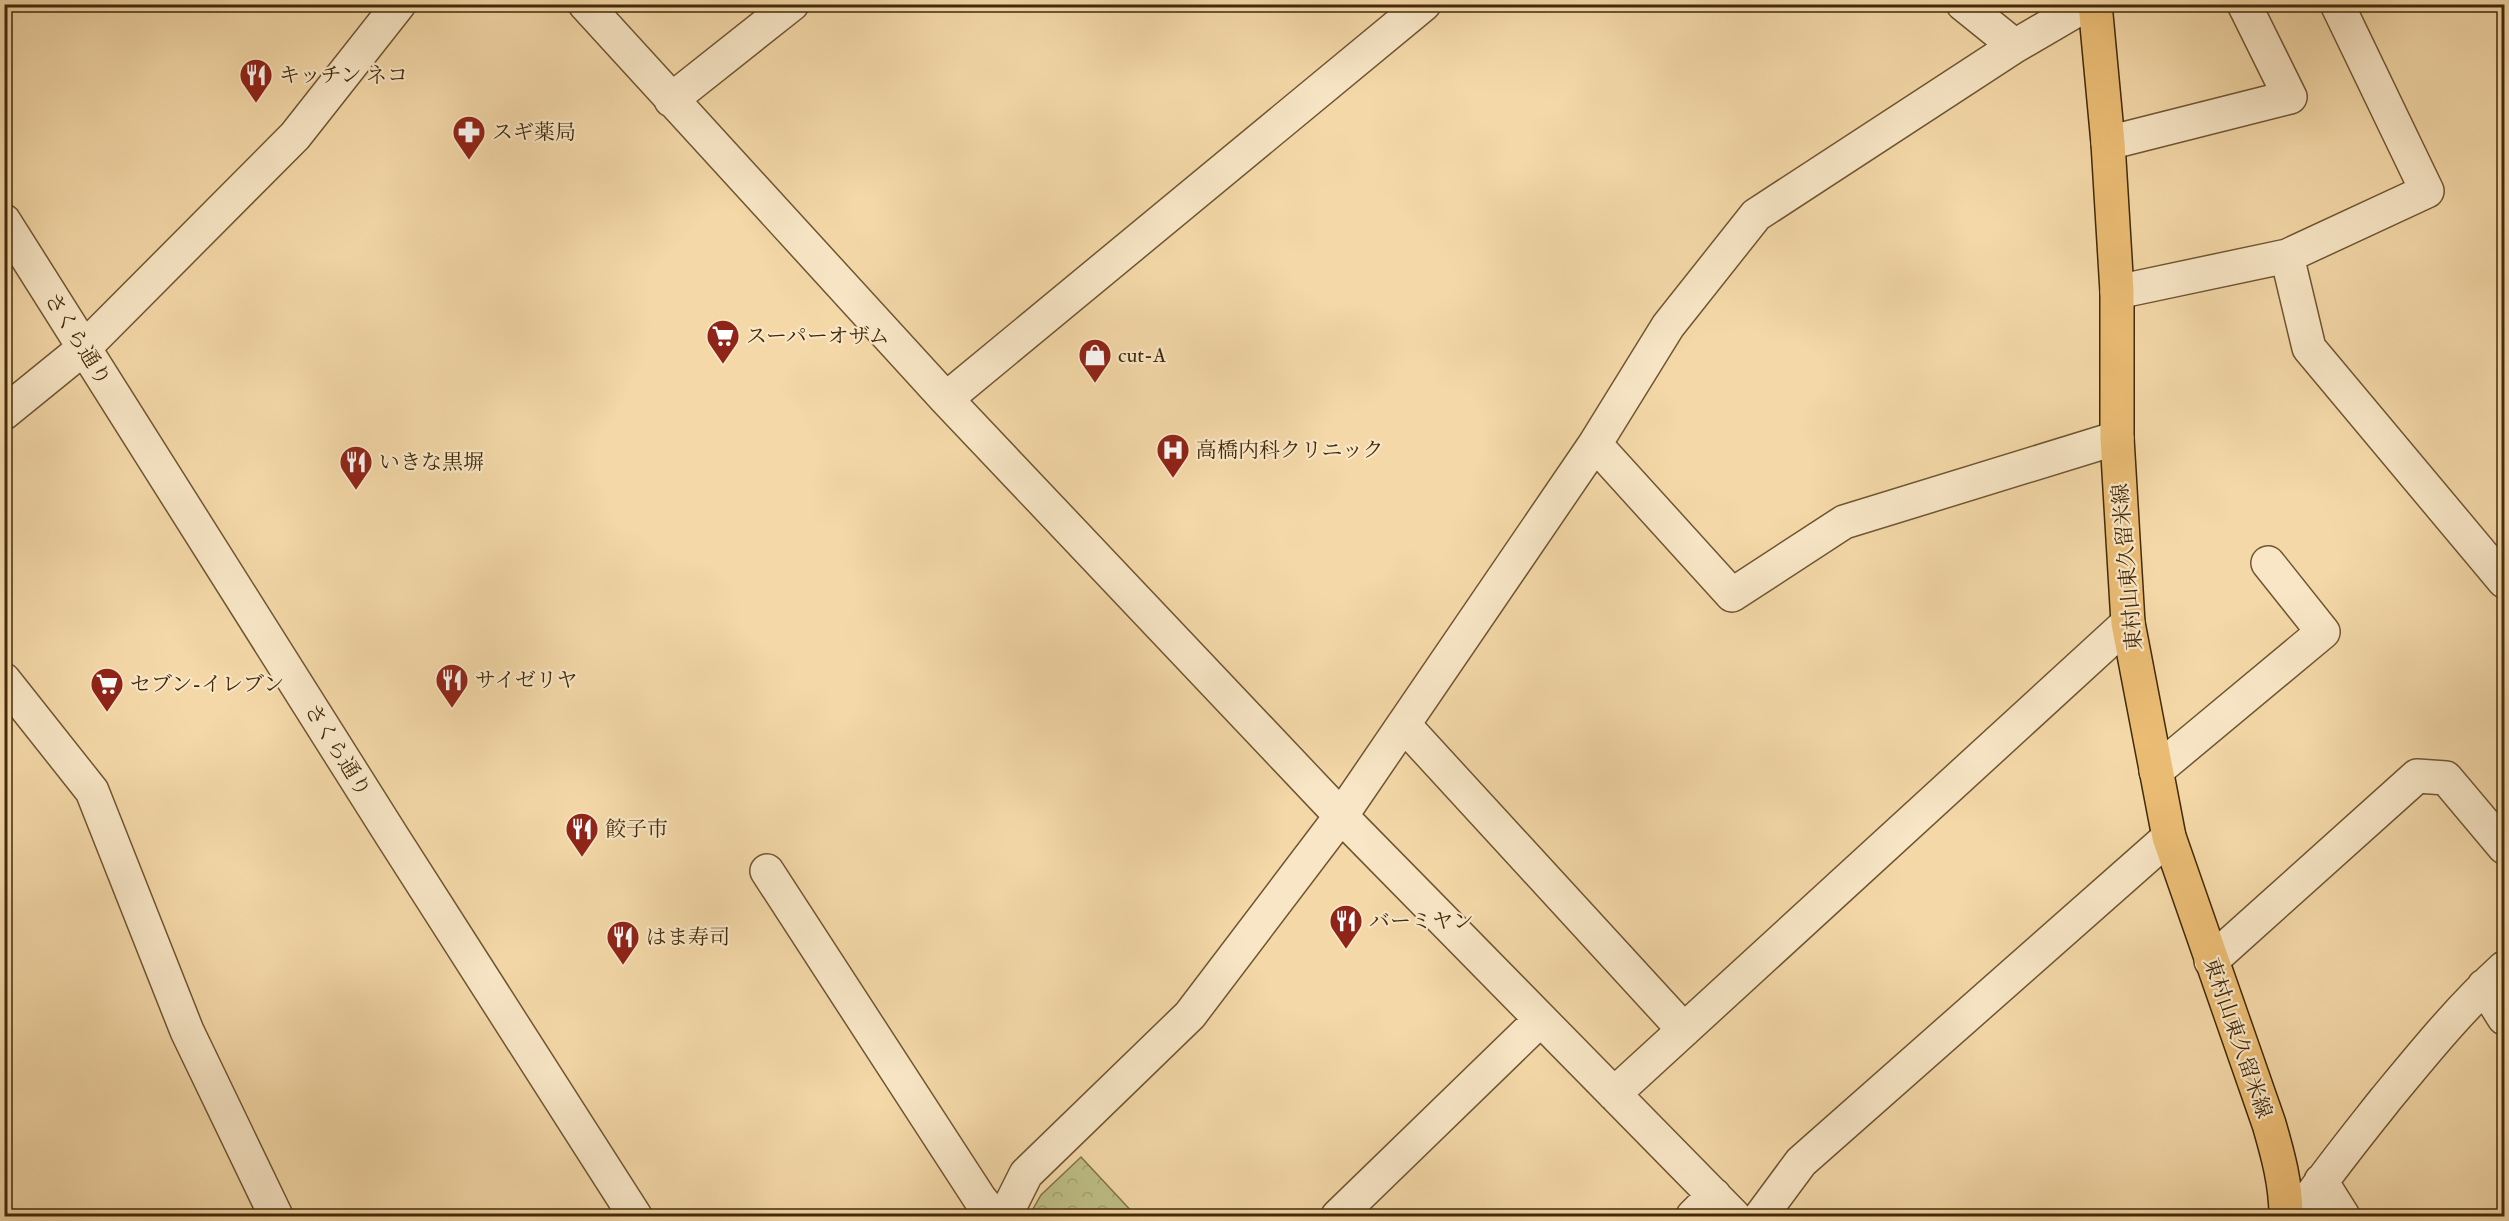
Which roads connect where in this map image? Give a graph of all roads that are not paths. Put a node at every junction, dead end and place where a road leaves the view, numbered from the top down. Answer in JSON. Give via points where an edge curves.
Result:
{"nodes":[{"id":1,"x":399,"y":4,"type":"edge"},
{"id":2,"x":585,"y":4,"type":"edge"},
{"id":3,"x":792,"y":4,"type":"edge"},
{"id":4,"x":1424,"y":4,"type":"edge"},
{"id":5,"x":1963,"y":4,"type":"edge"},
{"id":6,"x":2087,"y":4,"type":"edge"},
{"id":7,"x":2095,"y":4,"type":"edge"},
{"id":8,"x":2244,"y":4,"type":"edge"},
{"id":9,"x":2337,"y":4,"type":"edge"},
{"id":10,"x":2015,"y":46,"type":"junction"},
{"id":11,"x":671,"y":99,"type":"junction"},
{"id":12,"x":2108,"y":143,"type":"junction"},
{"id":13,"x":4,"y":221,"type":"edge"},
{"id":14,"x":2286,"y":256,"type":"junction"},
{"id":15,"x":2116,"y":292,"type":"junction"},
{"id":16,"x":84,"y":348,"type":"junction"},
{"id":17,"x":946,"y":399,"type":"junction"},
{"id":18,"x":4,"y":413,"type":"edge"},
{"id":19,"x":2117,"y":438,"type":"junction"},
{"id":20,"x":1595,"y":444,"type":"junction"},
{"id":21,"x":2268,"y":563,"type":"dead end"},
{"id":22,"x":2505,"y":581,"type":"edge"},
{"id":23,"x":2128,"y":623,"type":"junction"},
{"id":24,"x":4,"y":680,"type":"edge"},
{"id":25,"x":1404,"y":725,"type":"junction"},
{"id":26,"x":2156,"y":771,"type":"junction"},
{"id":27,"x":1341,"y":816,"type":"junction"},
{"id":28,"x":2169,"y":837,"type":"junction"},
{"id":29,"x":2505,"y":847,"type":"edge"},
{"id":30,"x":767,"y":871,"type":"dead end"},
{"id":31,"x":2211,"y":961,"type":"junction"},
{"id":32,"x":2494,"y":977,"type":"edge"},
{"id":33,"x":2505,"y":1018,"type":"edge"},
{"id":34,"x":1540,"y":1020,"type":"junction"},
{"id":35,"x":1684,"y":1030,"type":"junction"},
{"id":36,"x":1614,"y":1094,"type":"junction"},
{"id":37,"x":2321,"y":1181,"type":"junction"},
{"id":38,"x":1714,"y":1209,"type":"edge"},
{"id":39,"x":276,"y":1216,"type":"edge"},
{"id":40,"x":635,"y":1216,"type":"edge"},
{"id":41,"x":994,"y":1216,"type":"edge"},
{"id":42,"x":1005,"y":1216,"type":"edge"},
{"id":43,"x":1338,"y":1216,"type":"edge"},
{"id":44,"x":1761,"y":1216,"type":"edge"},
{"id":45,"x":2286,"y":1216,"type":"edge"},
{"id":46,"x":2297,"y":1216,"type":"edge"},
{"id":47,"x":2343,"y":1216,"type":"edge"}],
"edges":[{"from":1,"to":16,"type":"street","via":[[295,136]]},
{"from":2,"to":11,"type":"street"},
{"from":3,"to":11,"type":"street"},
{"from":4,"to":17,"type":"street"},
{"from":5,"to":10,"type":"street"},
{"from":6,"to":10,"type":"street"},
{"from":7,"to":12,"type":"main road","name":"東村山東久留米線"},
{"from":8,"to":12,"type":"street","via":[[2290,97]]},
{"from":9,"to":14,"type":"street","via":[[2427,191]]},
{"from":10,"to":20,"type":"street","via":[[1756,215],[1668,326]]},
{"from":11,"to":17,"type":"street"},
{"from":12,"to":15,"type":"main road","name":"東村山東久留米線"},
{"from":13,"to":16,"type":"street","name":"さくら通り"},
{"from":14,"to":15,"type":"street"},
{"from":14,"to":22,"type":"street","via":[[2308,348]]},
{"from":15,"to":19,"type":"main road","name":"東村山東久留米線"},
{"from":16,"to":18,"type":"street"},
{"from":16,"to":40,"type":"street","name":"さくら通り"},
{"from":17,"to":27,"type":"street"},
{"from":19,"to":20,"type":"street","via":[[1844,522],[1732,595]]},
{"from":19,"to":23,"type":"main road","name":"東村山東久留米線"},
{"from":20,"to":25,"type":"street"},
{"from":21,"to":26,"type":"street","via":[[2323,632]]},
{"from":23,"to":26,"type":"main road","name":"東村山東久留米線"},
{"from":23,"to":35,"type":"street"},
{"from":24,"to":39,"type":"street","via":[[92,791],[187,1031]]},
{"from":25,"to":27,"type":"street"},
{"from":25,"to":35,"type":"street"},
{"from":26,"to":28,"type":"main road","name":"東村山東久留米線"},
{"from":27,"to":34,"type":"street"},
{"from":27,"to":42,"type":"street","via":[[1190,1015],[1026,1174]]},
{"from":28,"to":31,"type":"main road","name":"東村山東久留米線"},
{"from":28,"to":44,"type":"street","via":[[1801,1162]]},
{"from":29,"to":31,"type":"street","via":[[2446,777],[2417,776]]},
{"from":30,"to":41,"type":"street"},
{"from":31,"to":45,"type":"main road","name":"東村山東久留米線","via":[[2278,1154]]},
{"from":32,"to":33,"type":"street"},
{"from":32,"to":37,"type":"street","via":[[2430,1045]]},
{"from":34,"to":36,"type":"street"},
{"from":34,"to":43,"type":"street"},
{"from":35,"to":36,"type":"street"},
{"from":36,"to":38,"type":"street"},
{"from":37,"to":46,"type":"street"},
{"from":37,"to":47,"type":"street"}]}
